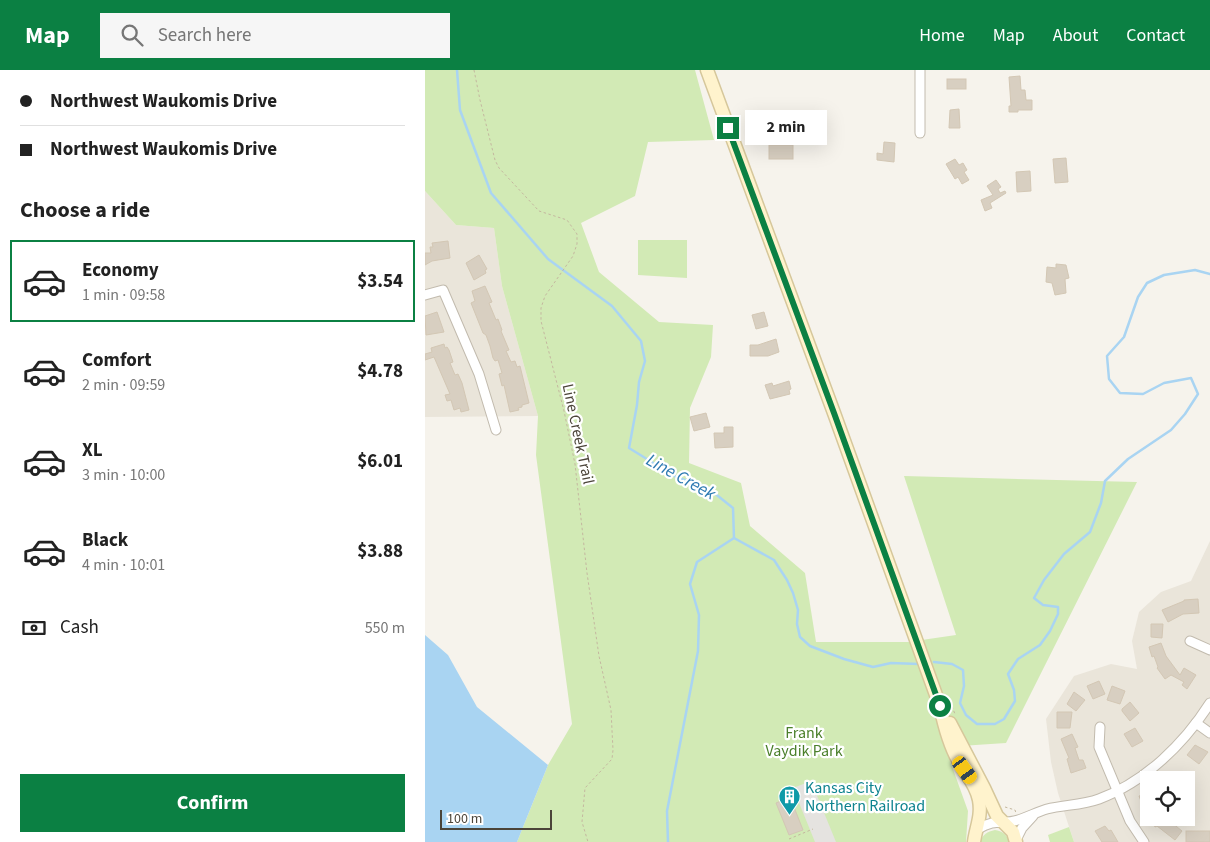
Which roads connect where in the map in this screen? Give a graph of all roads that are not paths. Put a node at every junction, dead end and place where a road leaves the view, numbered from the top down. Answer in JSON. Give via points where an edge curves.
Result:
{"nodes":[{"id":1,"x":707,"y":70,"type":"edge"},
{"id":2,"x":920,"y":70,"type":"edge"},
{"id":3,"x":920,"y":133,"type":"dead end"},
{"id":4,"x":425,"y":296,"type":"edge"},
{"id":5,"x":496,"y":430,"type":"dead end"},
{"id":6,"x":1190,"y":642,"type":"dead end"},
{"id":7,"x":1210,"y":650,"type":"edge"},
{"id":8,"x":1210,"y":703,"type":"edge"},
{"id":9,"x":940,"y":706,"type":"junction"},
{"id":10,"x":1196,"y":724,"type":"junction"},
{"id":11,"x":1100,"y":727,"type":"dead end"},
{"id":12,"x":1210,"y":734,"type":"edge"},
{"id":13,"x":1117,"y":791,"type":"junction"},
{"id":14,"x":1035,"y":814,"type":"junction"},
{"id":15,"x":1001,"y":821,"type":"junction"},
{"id":16,"x":978,"y":829,"type":"junction"},
{"id":17,"x":1016,"y":841,"type":"edge"},
{"id":18,"x":974,"y":842,"type":"edge"},
{"id":19,"x":1144,"y":842,"type":"edge"}],
"edges":[{"from":1,"to":9,"type":"main road"},
{"from":2,"to":3,"type":"street"},
{"from":4,"to":5,"type":"street","via":[[443,290],[479,374]]},
{"from":6,"to":7,"type":"street"},
{"from":8,"to":10,"type":"street"},
{"from":9,"to":15,"type":"main road"},
{"from":9,"to":16,"type":"main road","via":[[951,745],[977,791]]},
{"from":10,"to":12,"type":"street"},
{"from":10,"to":13,"type":"street","via":[[1157,763]]},
{"from":11,"to":13,"type":"street","via":[[1099,747]]},
{"from":13,"to":14,"type":"street","via":[[1098,800]]},
{"from":13,"to":19,"type":"street","via":[[1134,829]]},
{"from":14,"to":15,"type":"street"},
{"from":14,"to":17,"type":"street","via":[[1022,828]]},
{"from":15,"to":16,"type":"street"},
{"from":15,"to":17,"type":"main road","via":[[1013,832]]},
{"from":16,"to":18,"type":"main road"}]}
